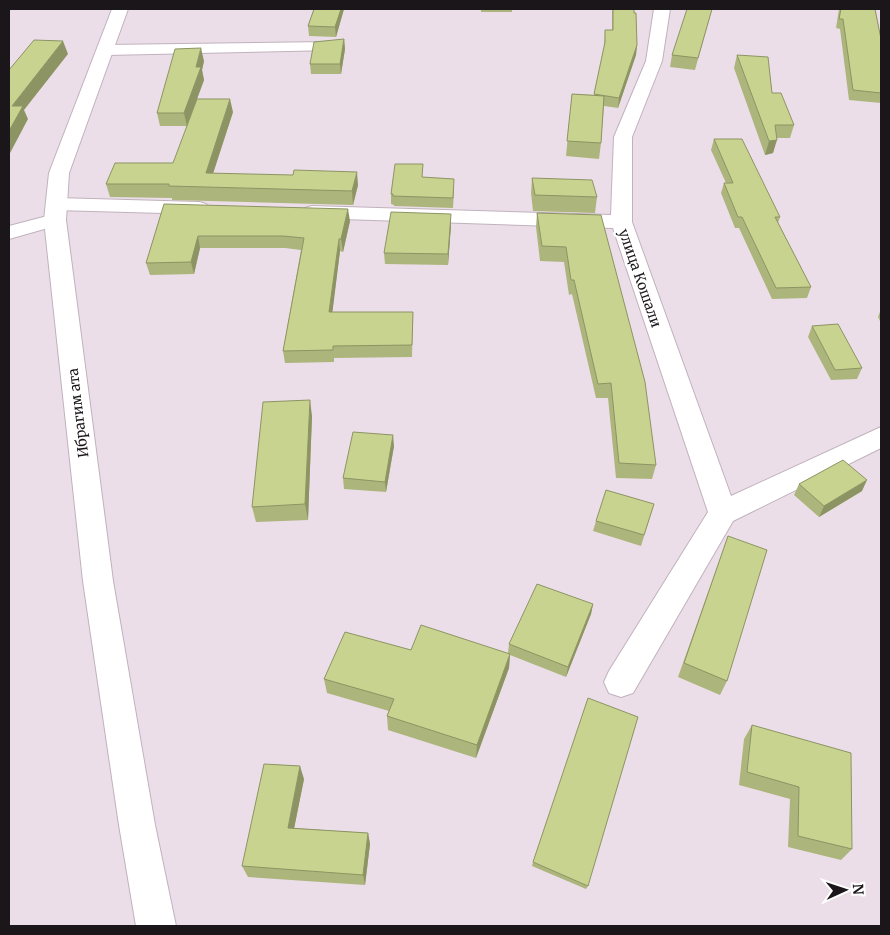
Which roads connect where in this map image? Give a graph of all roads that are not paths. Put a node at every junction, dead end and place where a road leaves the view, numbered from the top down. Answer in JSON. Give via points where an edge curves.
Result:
{"nodes":[{"id":1,"x":120,"y":9,"type":"edge"},
{"id":2,"x":662,"y":9,"type":"edge"},
{"id":3,"x":328,"y":47,"type":"edge"},
{"id":4,"x":106,"y":50,"type":"junction"},
{"id":5,"x":214,"y":209,"type":"edge"},
{"id":6,"x":294,"y":211,"type":"edge"},
{"id":7,"x":56,"y":212,"type":"junction"},
{"id":8,"x":620,"y":222,"type":"junction"},
{"id":9,"x":9,"y":234,"type":"edge"},
{"id":10,"x":881,"y":437,"type":"edge"},
{"id":11,"x":723,"y":513,"type":"junction"},
{"id":12,"x":621,"y":682,"type":"dead end"},
{"id":13,"x":156,"y":926,"type":"edge"}],
"edges":[{"from":1,"to":4,"type":"street","name":"Ибрагим ата"},
{"from":2,"to":8,"type":"street","name":"улица Кошали","via":[[654,61],[623,137]]},
{"from":3,"to":4,"type":"street"},
{"from":4,"to":7,"type":"street","name":"Ибрагим ата","via":[[59,173]]},
{"from":5,"to":7,"type":"street"},
{"from":6,"to":8,"type":"street"},
{"from":7,"to":9,"type":"street"},
{"from":7,"to":13,"type":"street","name":"Ибрагим ата","via":[[98,581]]},
{"from":8,"to":11,"type":"street","name":"улица Кошали"},
{"from":10,"to":11,"type":"street"},
{"from":11,"to":12,"type":"street"}]}
